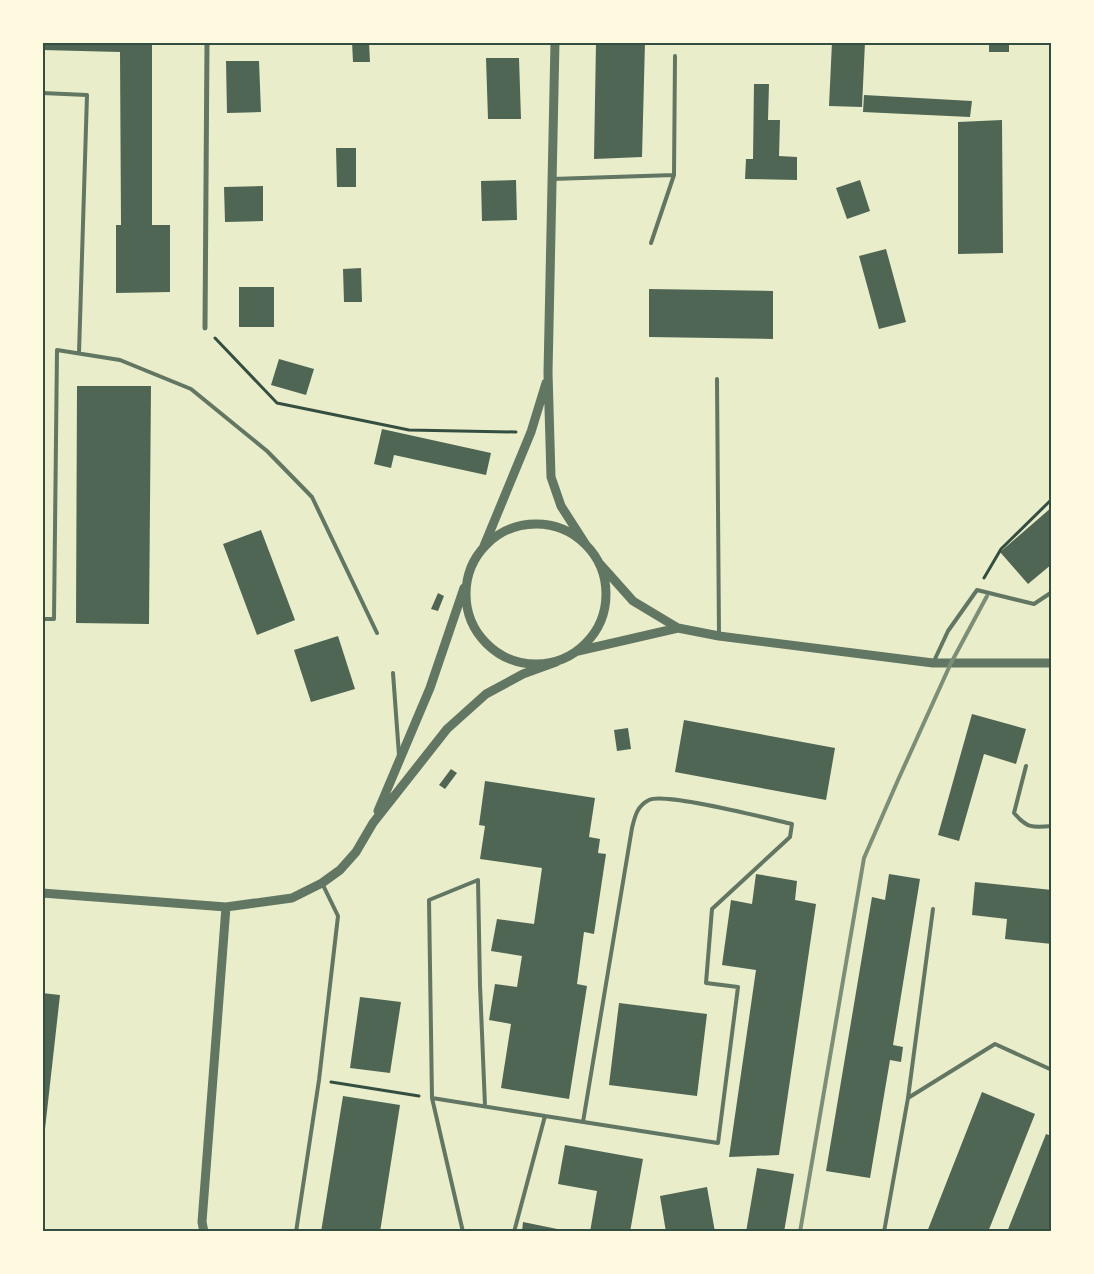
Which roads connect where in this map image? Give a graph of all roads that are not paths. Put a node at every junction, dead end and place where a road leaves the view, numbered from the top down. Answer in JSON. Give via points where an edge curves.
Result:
{"nodes":[{"id":1,"x":207,"y":42,"type":"edge"},
{"id":2,"x":555,"y":42,"type":"edge"},
{"id":3,"x":675,"y":56,"type":"dead end"},
{"id":4,"x":42,"y":93,"type":"edge"},
{"id":5,"x":674,"y":175,"type":"junction"},
{"id":6,"x":552,"y":179,"type":"junction"},
{"id":7,"x":651,"y":243,"type":"dead end"},
{"id":8,"x":205,"y":328,"type":"road end"},
{"id":9,"x":79,"y":353,"type":"junction"},
{"id":10,"x":548,"y":373,"type":"junction"},
{"id":11,"x":717,"y":379,"type":"dead end"},
{"id":12,"x":586,"y":545,"type":"junction"},
{"id":13,"x":484,"y":547,"type":"junction"},
{"id":14,"x":600,"y":564,"type":"junction"},
{"id":15,"x":472,"y":566,"type":"junction"},
{"id":16,"x":1052,"y":592,"type":"edge"},
{"id":17,"x":42,"y":619,"type":"edge"},
{"id":18,"x":678,"y":628,"type":"junction"},
{"id":19,"x":377,"y":633,"type":"dead end"},
{"id":20,"x":719,"y":636,"type":"junction"},
{"id":21,"x":578,"y":651,"type":"junction"},
{"id":22,"x":556,"y":662,"type":"junction"},
{"id":23,"x":933,"y":663,"type":"junction"},
{"id":24,"x":1052,"y":664,"type":"edge"},
{"id":25,"x":393,"y":673,"type":"dead end"},
{"id":26,"x":400,"y":760,"type":"junction"},
{"id":27,"x":1026,"y":766,"type":"dead end"},
{"id":28,"x":373,"y":823,"type":"junction"},
{"id":29,"x":1052,"y":826,"type":"edge"},
{"id":30,"x":322,"y":883,"type":"junction"},
{"id":31,"x":42,"y":893,"type":"edge"},
{"id":32,"x":226,"y":907,"type":"junction"},
{"id":33,"x":933,"y":908,"type":"dead end"},
{"id":34,"x":1052,"y":1070,"type":"edge"},
{"id":35,"x":432,"y":1098,"type":"junction"},
{"id":36,"x":908,"y":1098,"type":"junction"},
{"id":37,"x":485,"y":1106,"type":"junction"},
{"id":38,"x":545,"y":1116,"type":"junction"},
{"id":39,"x":583,"y":1122,"type":"junction"},
{"id":40,"x":204,"y":1232,"type":"edge"},
{"id":41,"x":296,"y":1232,"type":"edge"},
{"id":42,"x":463,"y":1232,"type":"edge"},
{"id":43,"x":514,"y":1232,"type":"edge"},
{"id":44,"x":884,"y":1232,"type":"edge"}],
"edges":[{"from":1,"to":8,"type":"street"},
{"from":2,"to":6,"type":"street"},
{"from":3,"to":5,"type":"lane"},
{"from":4,"to":9,"type":"lane","via":[[87,95]]},
{"from":5,"to":6,"type":"lane"},
{"from":5,"to":7,"type":"lane"},
{"from":6,"to":10,"type":"street"},
{"from":9,"to":17,"type":"lane","via":[[57,350],[54,619]]},
{"from":9,"to":19,"type":"lane","via":[[120,360],[191,389],[267,451],[312,497]]},
{"from":10,"to":12,"type":"street","via":[[551,477],[561,506]]},
{"from":10,"to":13,"type":"street","via":[[531,432]]},
{"from":11,"to":20,"type":"lane"},
{"from":12,"to":13,"type":"street","via":[[568,531],[546,525],[523,525],[502,533]]},
{"from":12,"to":14,"type":"street"},
{"from":13,"to":15,"type":"street"},
{"from":14,"to":18,"type":"street","via":[[633,601]]},
{"from":14,"to":21,"type":"street","via":[[606,588],[605,612],[595,634]]},
{"from":15,"to":22,"type":"street","via":[[466,588],[468,611],[477,632],[492,648],[512,660],[534,665]]},
{"from":15,"to":26,"type":"street","via":[[430,688]]},
{"from":16,"to":23,"type":"lane","via":[[1034,604],[977,590],[948,631]]},
{"from":18,"to":20,"type":"street"},
{"from":18,"to":21,"type":"street"},
{"from":20,"to":23,"type":"street"},
{"from":21,"to":22,"type":"street"},
{"from":22,"to":28,"type":"street","via":[[523,674],[486,694],[447,729]]},
{"from":23,"to":24,"type":"street"},
{"from":25,"to":26,"type":"lane"},
{"from":26,"to":28,"type":"street"},
{"from":27,"to":29,"type":"lane","via":[[1014,813],[1023,824],[1036,828]]},
{"from":28,"to":30,"type":"street","via":[[356,852],[340,870]]},
{"from":30,"to":32,"type":"street","via":[[292,898]]},
{"from":30,"to":41,"type":"lane","via":[[338,916],[319,1080]]},
{"from":31,"to":32,"type":"street"},
{"from":32,"to":40,"type":"street","via":[[202,1222]]},
{"from":33,"to":36,"type":"lane"},
{"from":34,"to":36,"type":"lane","via":[[995,1044]]},
{"from":35,"to":37,"type":"lane"},
{"from":35,"to":37,"type":"lane","via":[[429,900],[478,880]]},
{"from":35,"to":42,"type":"lane"},
{"from":36,"to":44,"type":"lane"},
{"from":37,"to":38,"type":"lane"},
{"from":38,"to":39,"type":"lane"},
{"from":38,"to":43,"type":"lane"},
{"from":39,"to":39,"type":"lane","via":[[632,828],[638,809],[650,799],[673,798],[792,824],[790,837],[712,909],[706,984],[738,987],[718,1143]]}]}
